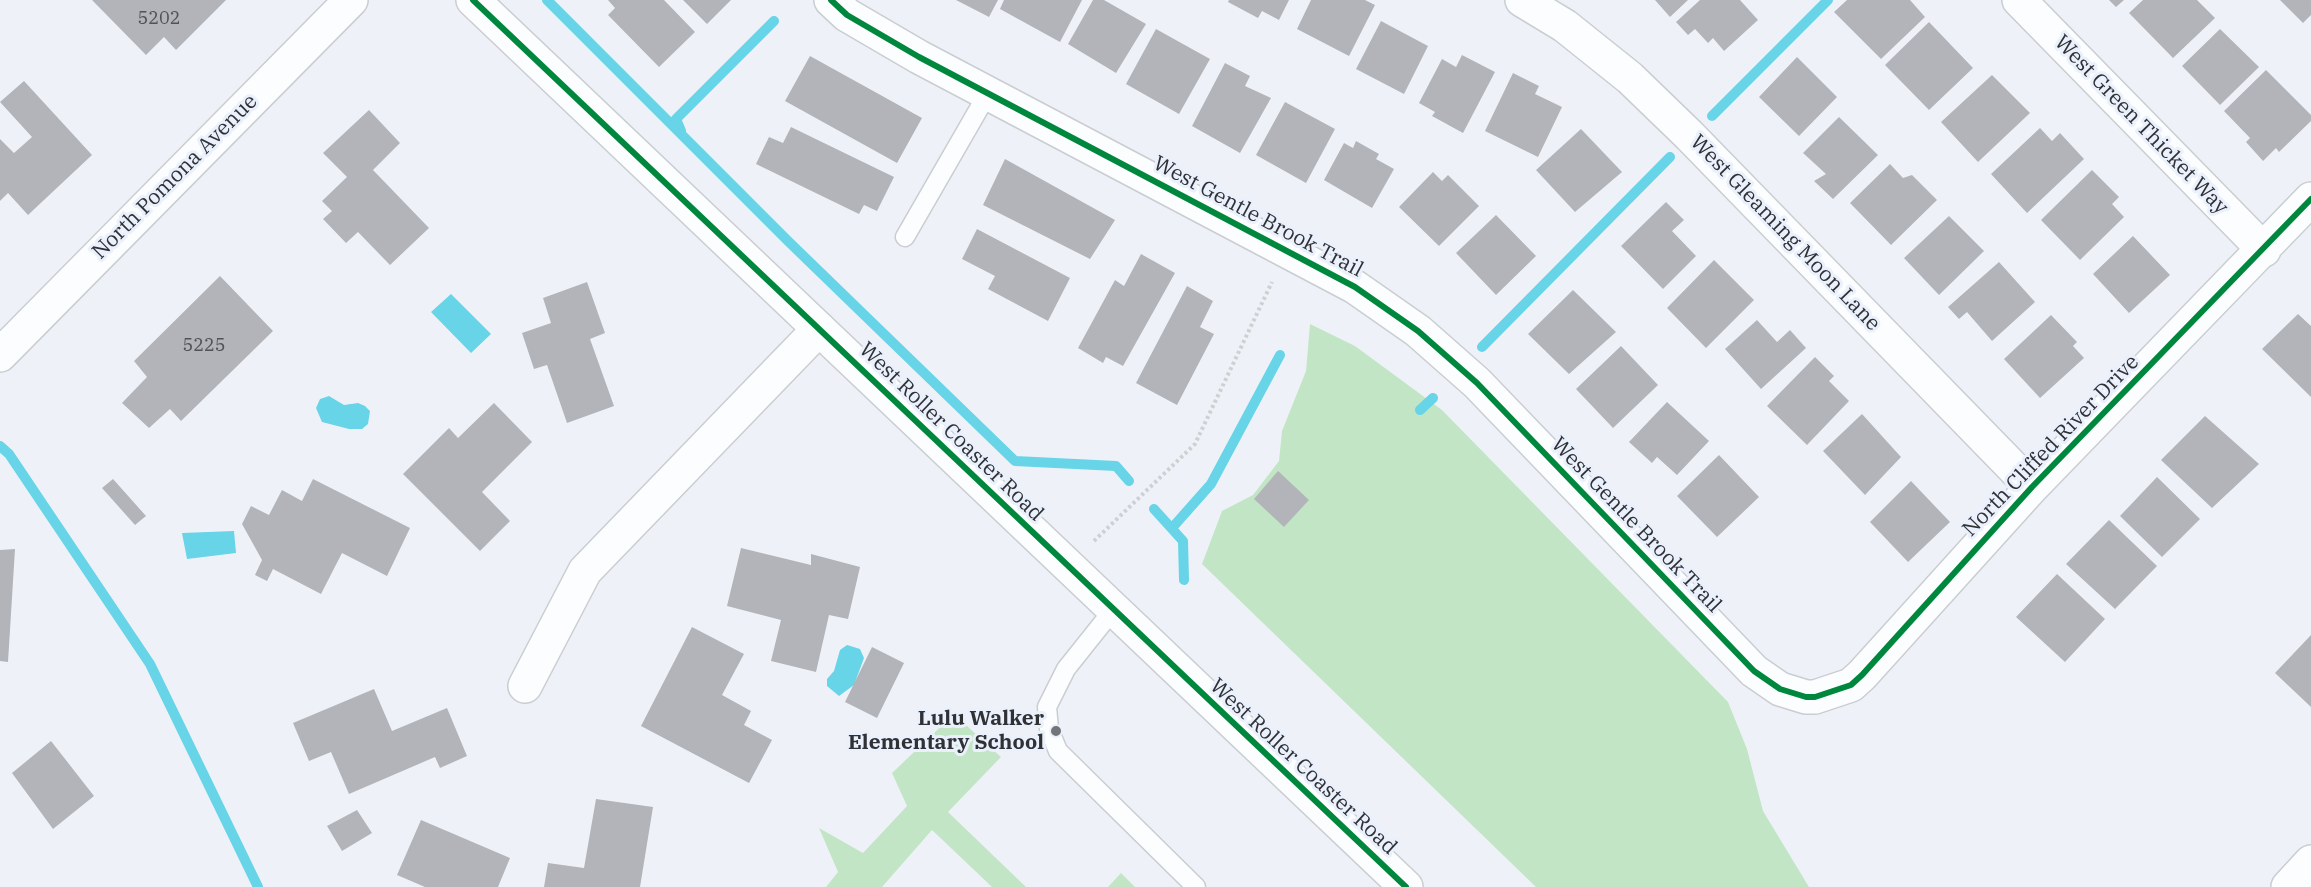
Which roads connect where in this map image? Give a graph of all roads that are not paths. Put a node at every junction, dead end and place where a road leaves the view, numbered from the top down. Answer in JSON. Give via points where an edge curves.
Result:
{"nodes":[{"id":1,"x":351,"y":0,"type":"edge"},
{"id":2,"x":474,"y":0,"type":"edge"},
{"id":3,"x":831,"y":0,"type":"edge"},
{"id":4,"x":1522,"y":0,"type":"edge"},
{"id":5,"x":2019,"y":0,"type":"edge"},
{"id":6,"x":988,"y":93,"type":"junction"},
{"id":7,"x":2311,"y":199,"type":"edge"},
{"id":8,"x":905,"y":237,"type":"dead end"},
{"id":9,"x":2264,"y":250,"type":"junction"},
{"id":10,"x":819,"y":328,"type":"junction"},
{"id":11,"x":0,"y":355,"type":"edge"},
{"id":12,"x":2032,"y":487,"type":"junction"},
{"id":13,"x":1113,"y":610,"type":"junction"},
{"id":14,"x":525,"y":686,"type":"dead end"},
{"id":15,"x":1807,"y":706,"type":"joint"},
{"id":16,"x":2311,"y":862,"type":"edge"},
{"id":17,"x":1196,"y":887,"type":"edge"},
{"id":18,"x":1406,"y":887,"type":"edge"},
{"id":19,"x":2288,"y":887,"type":"edge"}],
"edges":[{"from":1,"to":11,"type":"street","name":"North Pomona Avenue"},
{"from":2,"to":10,"type":"street","name":"West Roller Coaster Road"},
{"from":3,"to":6,"type":"street","name":"West Gentle Brook Trail","via":[[847,15]]},
{"from":4,"to":12,"type":"street","name":"West Gleaming Moon Lane","via":[[1565,26],[1630,78]]},
{"from":5,"to":9,"type":"street","name":"West Green Thicket Way"},
{"from":6,"to":8,"type":"lane"},
{"from":6,"to":15,"type":"street","name":"West Gentle Brook Trail","via":[[1355,286],[1441,350],[1754,671]]},
{"from":7,"to":9,"type":"street","name":"North Cliffed River Drive"},
{"from":9,"to":12,"type":"street","name":"North Cliffed River Drive"},
{"from":10,"to":13,"type":"street","name":"West Roller Coaster Road"},
{"from":10,"to":14,"type":"street","via":[[585,571]]},
{"from":12,"to":15,"type":"street","name":"North Cliffed River Drive","via":[[1862,675],[1851,685],[1823,694]]},
{"from":13,"to":17,"type":"lane","via":[[1066,669],[1047,707],[1049,729],[1058,751]]},
{"from":13,"to":18,"type":"street","name":"West Roller Coaster Road"},
{"from":16,"to":19,"type":"street"}]}
